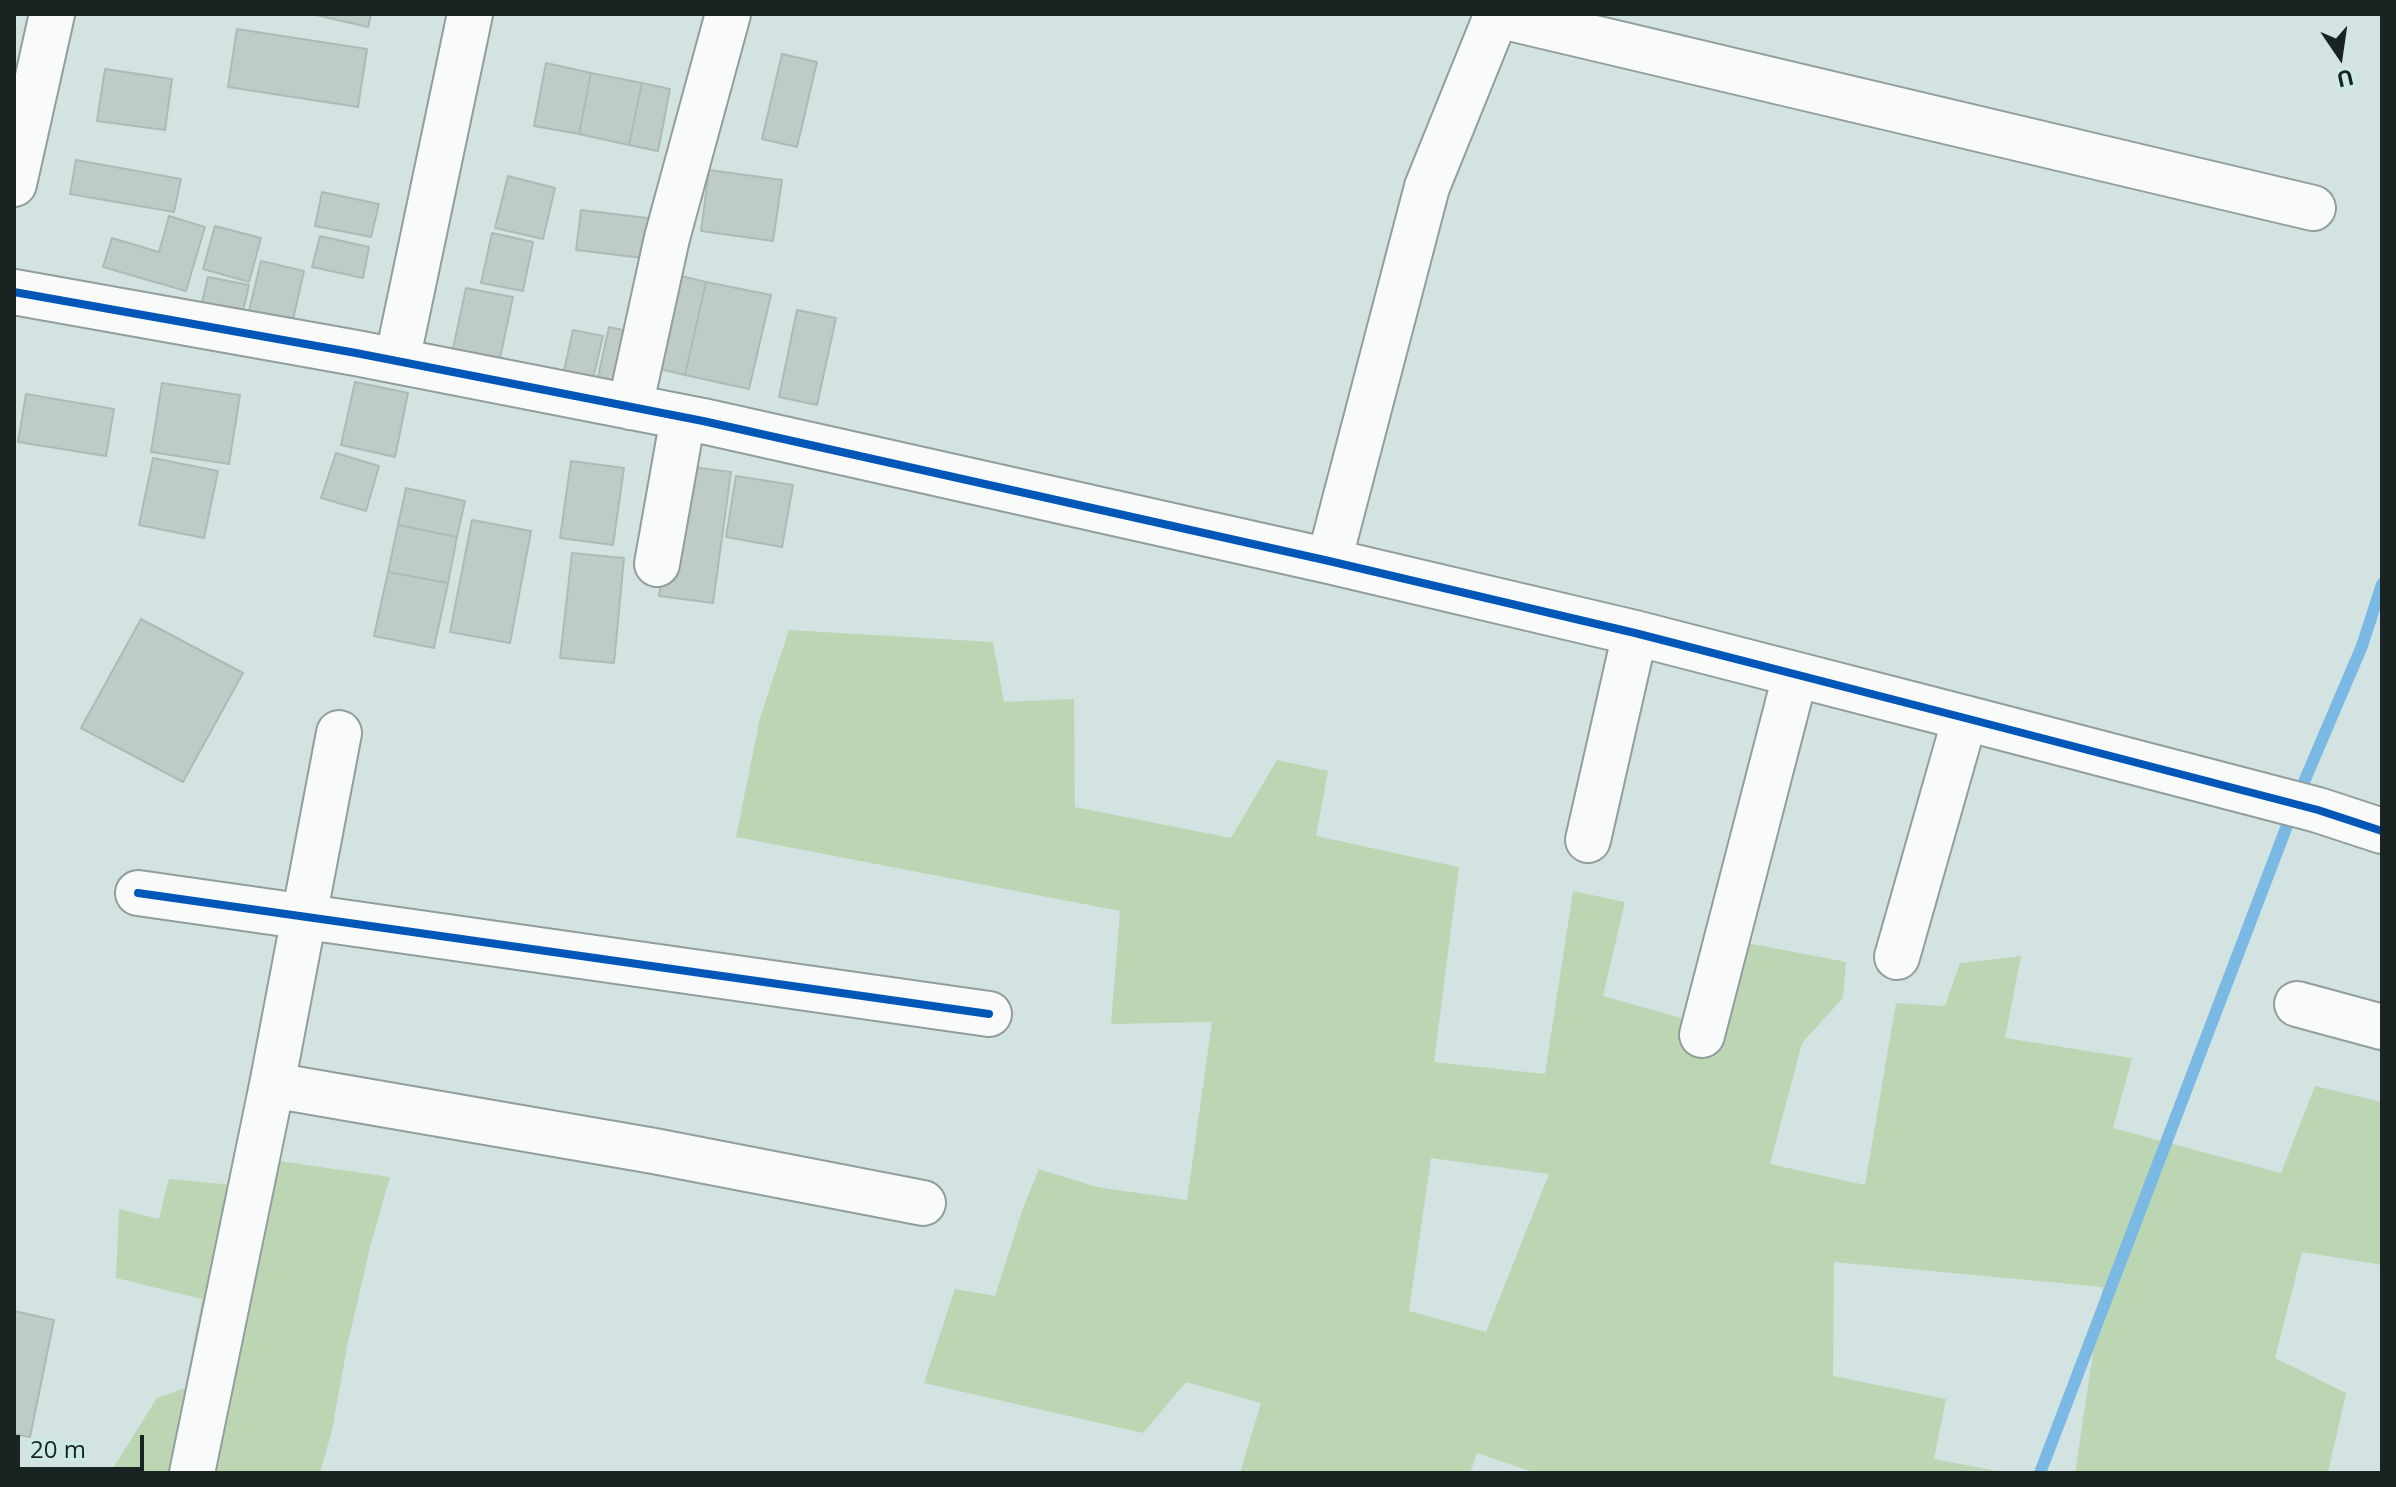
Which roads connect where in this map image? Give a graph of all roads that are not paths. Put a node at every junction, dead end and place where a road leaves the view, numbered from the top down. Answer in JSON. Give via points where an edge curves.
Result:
{"nodes":[{"id":1,"x":52,"y":14,"type":"edge"},
{"id":2,"x":470,"y":14,"type":"edge"},
{"id":3,"x":728,"y":14,"type":"edge"},
{"id":4,"x":1497,"y":14,"type":"edge"},
{"id":5,"x":14,"y":184,"type":"edge"},
{"id":6,"x":2313,"y":208,"type":"dead end"},
{"id":7,"x":14,"y":292,"type":"edge"},
{"id":8,"x":397,"y":361,"type":"junction"},
{"id":9,"x":630,"y":407,"type":"junction"},
{"id":10,"x":683,"y":418,"type":"junction"},
{"id":11,"x":1329,"y":561,"type":"junction"},
{"id":12,"x":657,"y":564,"type":"dead end"},
{"id":13,"x":1635,"y":633,"type":"junction"},
{"id":14,"x":1795,"y":676,"type":"junction"},
{"id":15,"x":1965,"y":718,"type":"junction"},
{"id":16,"x":339,"y":733,"type":"dead end"},
{"id":17,"x":2382,"y":831,"type":"edge"},
{"id":18,"x":1588,"y":840,"type":"dead end"},
{"id":19,"x":138,"y":893,"type":"dead end"},
{"id":20,"x":304,"y":917,"type":"junction"},
{"id":21,"x":1897,"y":957,"type":"dead end"},
{"id":22,"x":2297,"y":1004,"type":"dead end"},
{"id":23,"x":989,"y":1014,"type":"dead end"},
{"id":24,"x":2382,"y":1027,"type":"edge"},
{"id":25,"x":1702,"y":1035,"type":"dead end"},
{"id":26,"x":272,"y":1085,"type":"junction"},
{"id":27,"x":923,"y":1203,"type":"dead end"},
{"id":28,"x":192,"y":1473,"type":"edge"}],
"edges":[{"from":1,"to":5,"type":"main road"},
{"from":2,"to":8,"type":"main road"},
{"from":3,"to":9,"type":"main road","via":[[667,238]]},
{"from":4,"to":6,"type":"main road"},
{"from":4,"to":11,"type":"main road","via":[[1427,187]]},
{"from":7,"to":8,"type":"main road"},
{"from":8,"to":9,"type":"main road"},
{"from":9,"to":10,"type":"main road"},
{"from":10,"to":11,"type":"main road"},
{"from":10,"to":12,"type":"main road"},
{"from":11,"to":13,"type":"main road"},
{"from":13,"to":14,"type":"main road"},
{"from":13,"to":18,"type":"main road"},
{"from":14,"to":15,"type":"main road"},
{"from":14,"to":25,"type":"main road"},
{"from":15,"to":17,"type":"main road"},
{"from":15,"to":21,"type":"main road"},
{"from":16,"to":20,"type":"main road"},
{"from":19,"to":20,"type":"main road"},
{"from":20,"to":23,"type":"main road"},
{"from":20,"to":26,"type":"main road"},
{"from":22,"to":24,"type":"main road"},
{"from":26,"to":27,"type":"main road"},
{"from":26,"to":28,"type":"main road"}]}
